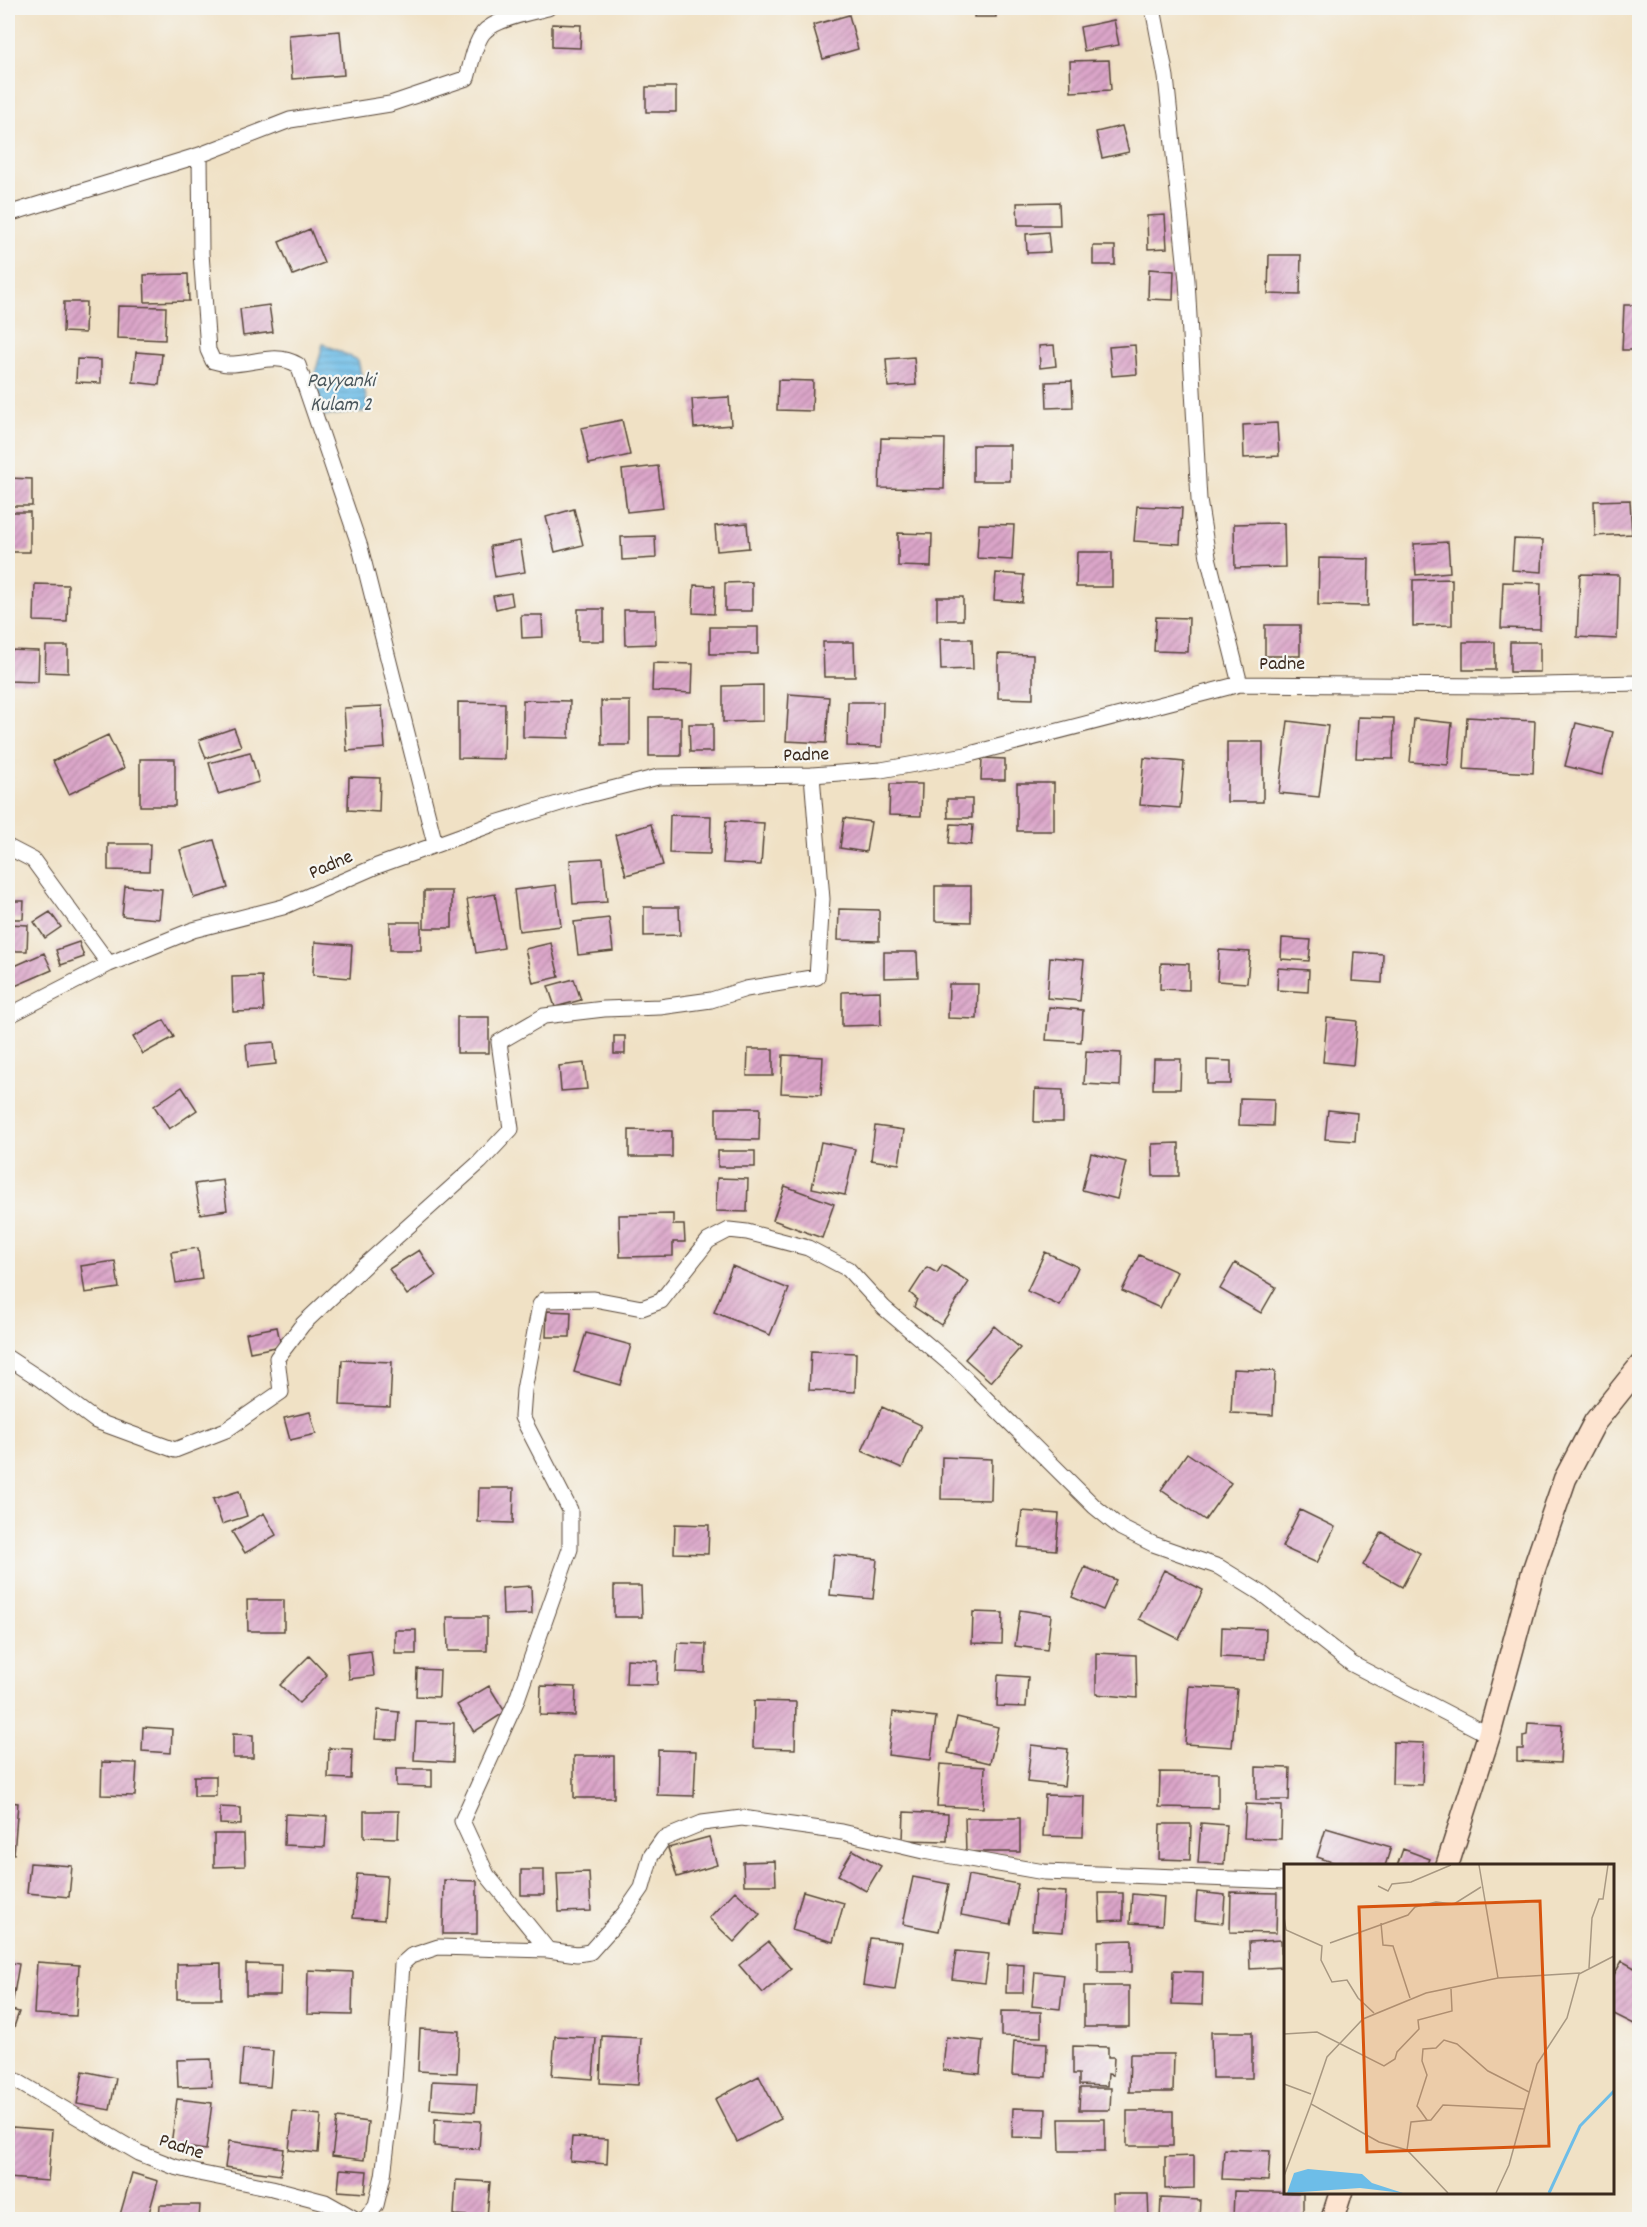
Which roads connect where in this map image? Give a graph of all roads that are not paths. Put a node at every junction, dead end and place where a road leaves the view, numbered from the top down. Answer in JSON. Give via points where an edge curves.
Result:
{"nodes":[{"id":1,"x":548,"y":8,"type":"edge"},
{"id":2,"x":1153,"y":8,"type":"edge"},
{"id":3,"x":200,"y":155,"type":"junction"},
{"id":4,"x":8,"y":214,"type":"edge"},
{"id":5,"x":1640,"y":683,"type":"edge"},
{"id":6,"x":1240,"y":684,"type":"junction"},
{"id":7,"x":812,"y":775,"type":"junction"},
{"id":8,"x":435,"y":844,"type":"junction"},
{"id":9,"x":8,"y":847,"type":"edge"},
{"id":10,"x":109,"y":964,"type":"junction"},
{"id":11,"x":8,"y":1016,"type":"edge"},
{"id":12,"x":8,"y":1358,"type":"edge"},
{"id":13,"x":1640,"y":1366,"type":"edge"},
{"id":14,"x":1490,"y":1735,"type":"junction"},
{"id":15,"x":1448,"y":1864,"type":"edge"},
{"id":16,"x":1284,"y":1881,"type":"edge"},
{"id":17,"x":548,"y":1950,"type":"junction"},
{"id":18,"x":8,"y":2076,"type":"edge"},
{"id":19,"x":1341,"y":2194,"type":"edge"},
{"id":20,"x":357,"y":2220,"type":"edge"},
{"id":21,"x":365,"y":2220,"type":"edge"},
{"id":22,"x":1332,"y":2220,"type":"edge"}],
"edges":[{"from":1,"to":3,"type":"street","via":[[514,17],[482,34],[466,78],[390,104],[290,120]]},
{"from":2,"to":6,"type":"street","via":[[1166,77],[1186,280],[1199,500],[1208,557]]},
{"from":3,"to":4,"type":"street"},
{"from":3,"to":8,"type":"street","via":[[201,253],[208,350],[213,361],[227,364],[275,358],[298,365],[360,548]]},
{"from":5,"to":6,"type":"street","name":"Padne"},
{"from":6,"to":7,"type":"street","name":"Padne","via":[[966,755],[881,770]]},
{"from":7,"to":8,"type":"street","name":"Padne","via":[[658,777],[580,797]]},
{"from":7,"to":12,"type":"street","via":[[822,899],[817,977],[746,988],[701,1002],[544,1016],[499,1042],[511,1129],[303,1324],[277,1358],[281,1392],[226,1430],[175,1450],[96,1421]]},
{"from":8,"to":10,"type":"street","name":"Padne","via":[[283,907],[193,930]]},
{"from":9,"to":10,"type":"street","via":[[33,860]]},
{"from":10,"to":11,"type":"street","name":"Padne"},
{"from":13,"to":14,"type":"main road","via":[[1595,1422],[1565,1479],[1533,1572]]},
{"from":14,"to":15,"type":"main road"},
{"from":14,"to":17,"type":"street","via":[[1352,1664],[1261,1593],[1219,1567],[1152,1544],[1121,1528],[955,1368],[884,1308],[848,1269],[808,1248],[729,1230],[708,1241],[661,1301],[642,1308],[594,1299],[544,1300],[540,1305],[522,1417],[570,1510],[570,1549],[516,1702],[462,1821],[487,1875]]},
{"from":16,"to":17,"type":"street","via":[[1044,1872],[842,1832],[742,1818],[702,1823],[663,1839],[651,1856],[642,1888],[590,1952]]},
{"from":17,"to":21,"type":"street","via":[[438,1947],[411,1956],[402,1964],[393,2096],[382,2176],[376,2205]]},
{"from":18,"to":20,"type":"street","name":"Padne","via":[[139,2153],[175,2167],[325,2202]]},
{"from":19,"to":22,"type":"main road"}]}
